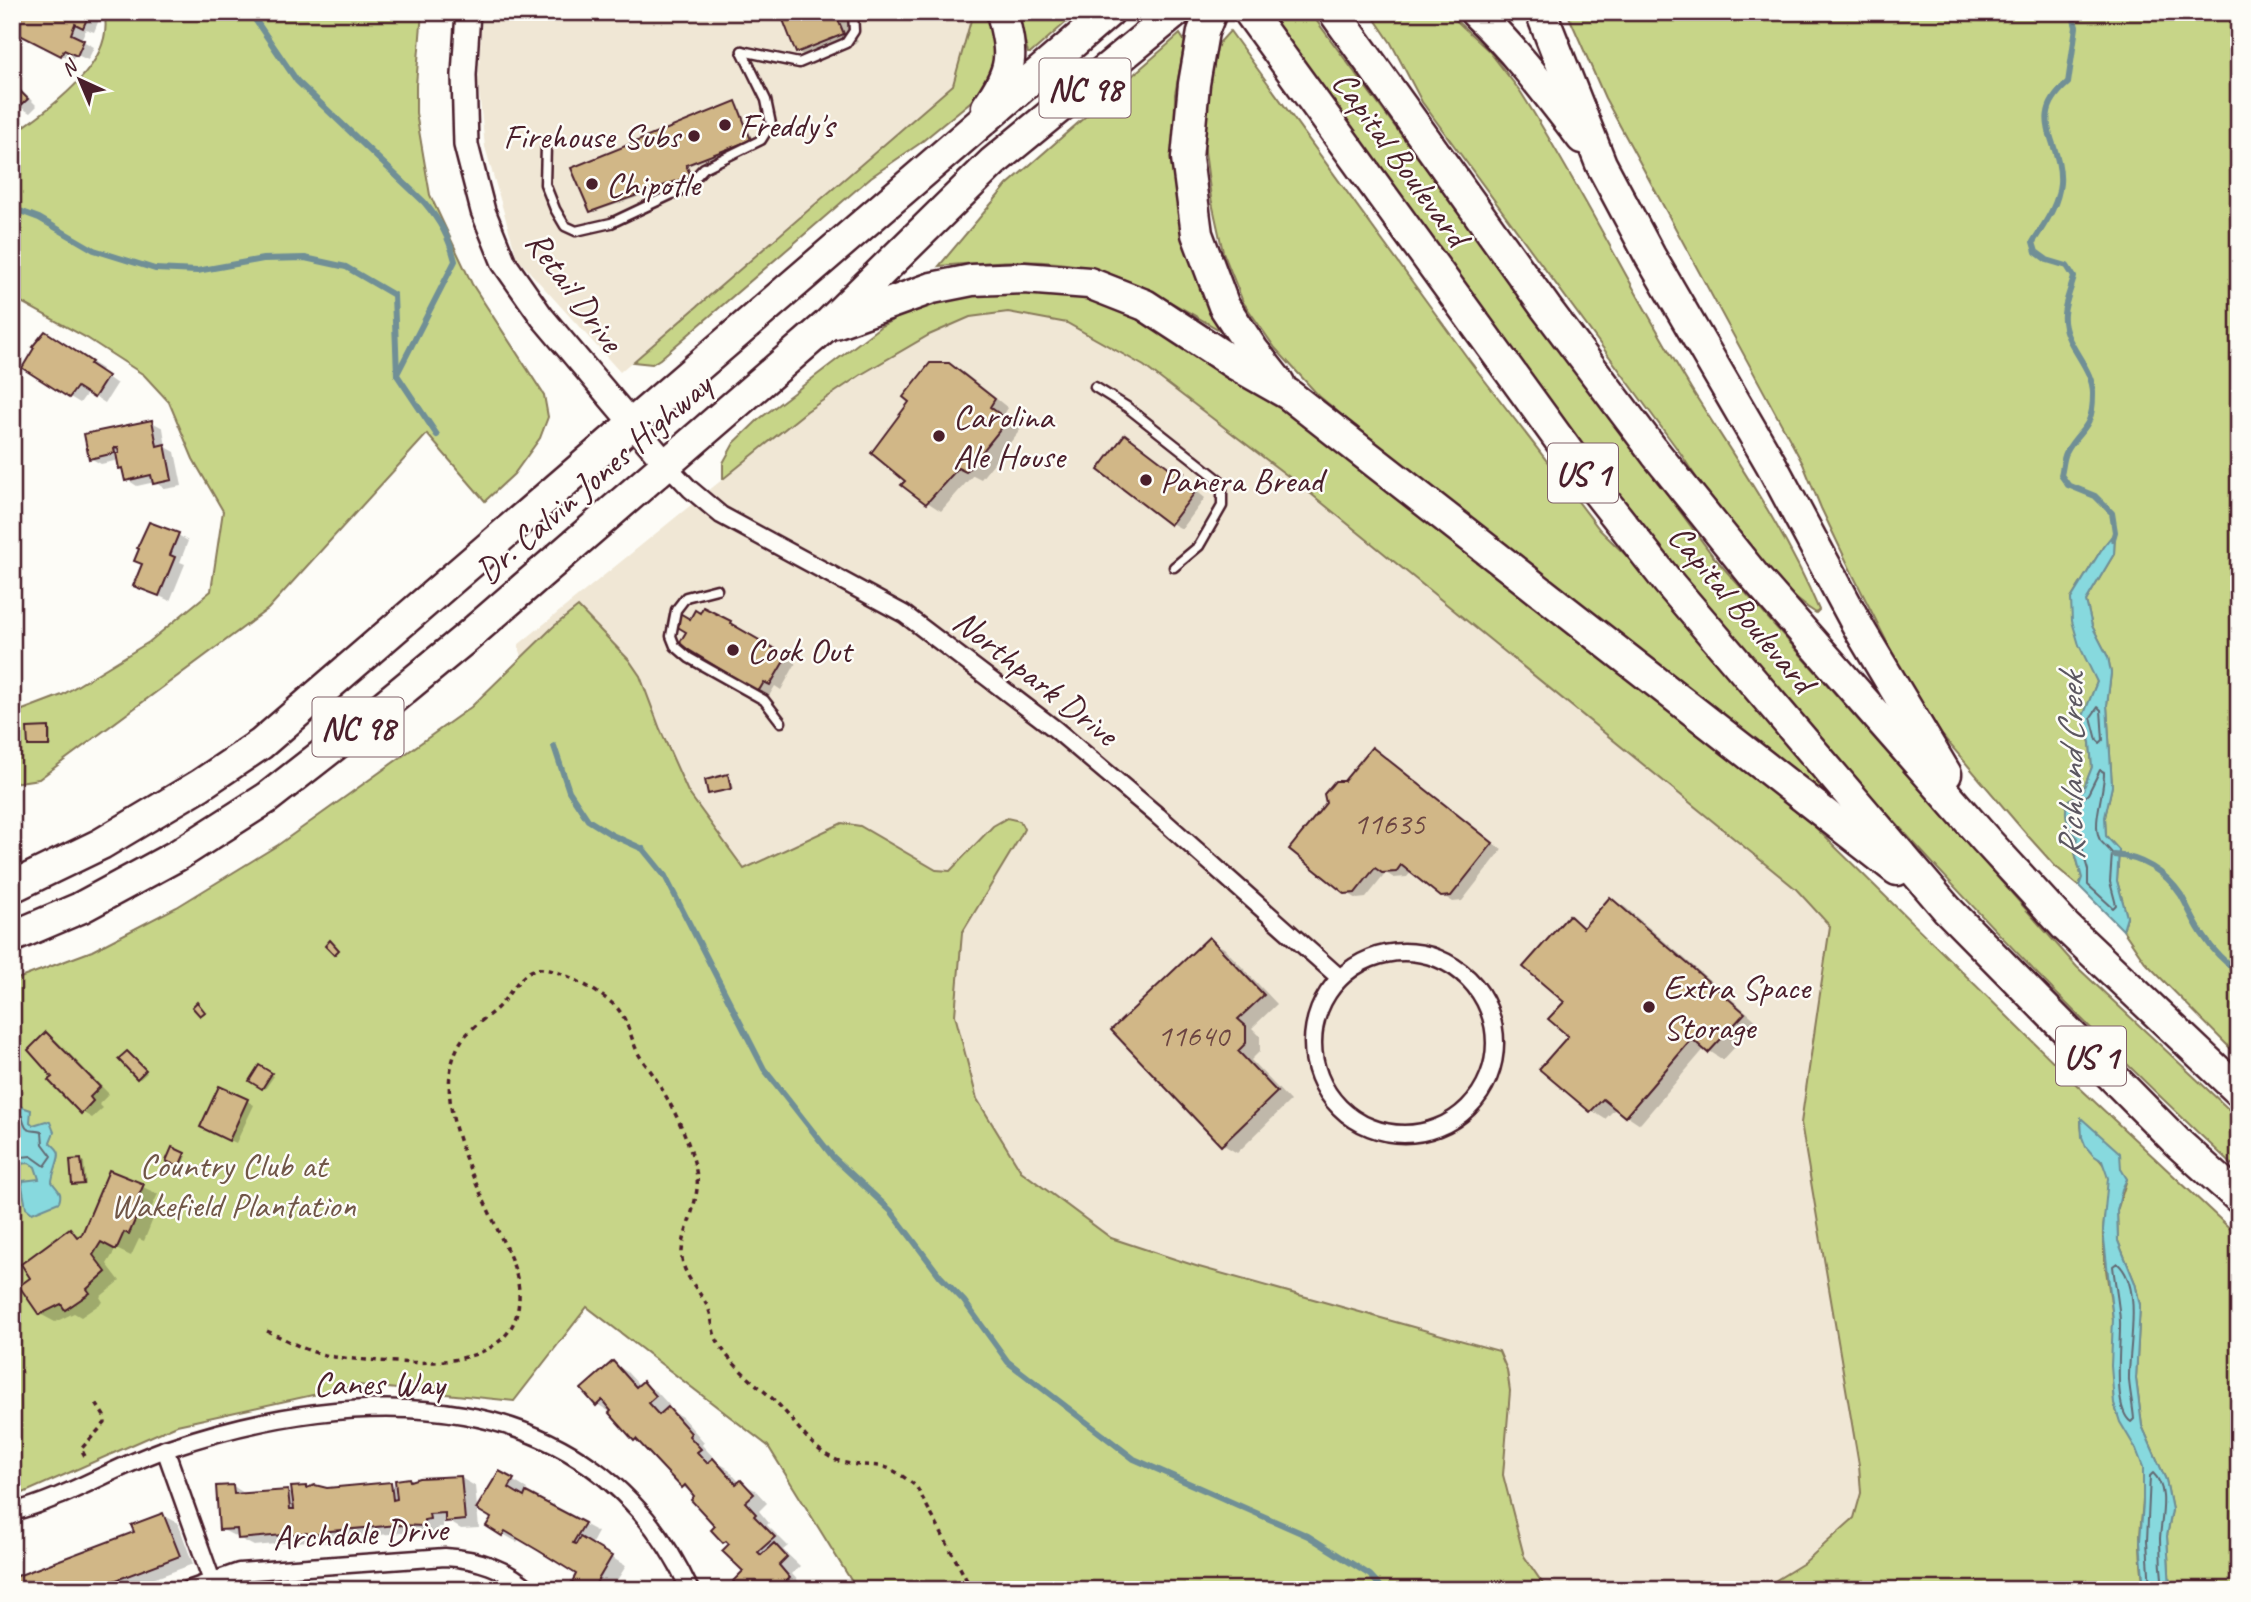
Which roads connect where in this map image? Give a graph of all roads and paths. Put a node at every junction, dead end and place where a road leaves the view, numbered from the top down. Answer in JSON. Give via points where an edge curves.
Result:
{"nodes":[{"id":1,"x":468,"y":12,"type":"edge"},
{"id":2,"x":853,"y":12,"type":"edge"},
{"id":3,"x":1002,"y":12,"type":"edge"},
{"id":4,"x":1109,"y":12,"type":"edge"},
{"id":5,"x":1176,"y":12,"type":"edge"},
{"id":6,"x":1249,"y":12,"type":"edge"},
{"id":7,"x":1334,"y":12,"type":"edge"},
{"id":8,"x":1475,"y":12,"type":"edge"},
{"id":9,"x":1541,"y":12,"type":"edge"},
{"id":10,"x":1208,"y":22,"type":"edge"},
{"id":11,"x":546,"y":146,"type":"dead end"},
{"id":12,"x":950,"y":149,"type":"junction"},
{"id":13,"x":1601,"y":164,"type":"junction"},
{"id":14,"x":827,"y":325,"type":"junction"},
{"id":15,"x":1095,"y":387,"type":"dead end"},
{"id":16,"x":1288,"y":394,"type":"junction"},
{"id":17,"x":631,"y":423,"type":"junction"},
{"id":18,"x":667,"y":465,"type":"junction"},
{"id":19,"x":1174,"y":567,"type":"dead end"},
{"id":20,"x":717,"y":589,"type":"dead end"},
{"id":21,"x":781,"y":723,"type":"dead end"},
{"id":22,"x":1986,"y":840,"type":"junction"},
{"id":23,"x":12,"y":887,"type":"edge"},
{"id":24,"x":1947,"y":909,"type":"junction"},
{"id":25,"x":12,"y":937,"type":"edge"},
{"id":26,"x":1340,"y":978,"type":"junction"},
{"id":27,"x":2239,"y":1091,"type":"edge"},
{"id":28,"x":2239,"y":1198,"type":"edge"},
{"id":29,"x":267,"y":1331,"type":"dead end"},
{"id":30,"x":94,"y":1400,"type":"dead end"},
{"id":31,"x":165,"y":1449,"type":"junction"},
{"id":32,"x":85,"y":1456,"type":"dead end"},
{"id":33,"x":12,"y":1511,"type":"edge"},
{"id":34,"x":212,"y":1581,"type":"junction"},
{"id":35,"x":188,"y":1590,"type":"edge"},
{"id":36,"x":530,"y":1590,"type":"edge"},
{"id":37,"x":690,"y":1590,"type":"edge"},
{"id":38,"x":972,"y":1590,"type":"edge"}],
"edges":[{"from":1,"to":17,"type":"street","name":"Retail Drive","via":[[466,145],[483,211],[504,263],[542,317]]},
{"from":2,"to":11,"type":"lane","via":[[853,32],[846,43],[799,62],[742,51],[766,100],[771,124],[761,140],[705,168],[685,188],[611,223],[576,231],[565,226],[545,184]]},
{"from":3,"to":12,"type":"highway","via":[[1011,48],[1009,68],[986,109]]},
{"from":4,"to":12,"type":"highway","name":"Dr. Calvin Jones Highway","number":"NC 98"},
{"from":5,"to":14,"type":"highway","name":"Dr. Calvin Jones Highway","number":"NC 98","via":[[993,162]]},
{"from":6,"to":24,"type":"highway","name":"Capital Boulevard","number":"US 1","via":[[1598,493],[1668,582]]},
{"from":7,"to":22,"type":"highway","name":"Capital Boulevard","number":"US 1","via":[[1656,454],[1755,577]]},
{"from":8,"to":13,"type":"highway","via":[[1538,80]]},
{"from":9,"to":13,"type":"highway"},
{"from":10,"to":16,"type":"highway","via":[[1194,84],[1187,158],[1197,234],[1224,306]]},
{"from":12,"to":17,"type":"highway","name":"Dr. Calvin Jones Highway","number":"NC 98"},
{"from":13,"to":22,"type":"highway","via":[[1861,632]]},
{"from":14,"to":16,"type":"highway","via":[[933,288],[972,280],[1089,283],[1145,305]]},
{"from":14,"to":18,"type":"highway","name":"Dr. Calvin Jones Highway","number":"NC 98"},
{"from":15,"to":19,"type":"lane","via":[[1222,482],[1223,506],[1199,546]]},
{"from":16,"to":24,"type":"highway"},
{"from":17,"to":18,"type":"street","name":"Retail Drive"},
{"from":17,"to":23,"type":"highway","name":"Dr. Calvin Jones Highway","number":"NC 98","via":[[261,744],[101,844]]},
{"from":18,"to":25,"type":"highway","name":"Dr. Calvin Jones Highway","number":"NC 98","via":[[467,638],[267,798],[178,855],[80,908]]},
{"from":18,"to":26,"type":"street","name":"Northpark Drive","via":[[721,515],[904,614],[1055,729]]},
{"from":20,"to":21,"type":"lane","via":[[687,597],[676,610],[671,636],[675,646],[689,659],[764,700]]},
{"from":22,"to":27,"type":"highway","name":"Capital Boulevard","number":"US 1","via":[[2066,927]]},
{"from":24,"to":28,"type":"highway","name":"Capital Boulevard","number":"US 1","via":[[2178,1143]]},
{"from":26,"to":26,"type":"street","via":[[1325,999],[1313,1038],[1320,1078],[1343,1111],[1379,1130],[1399,1134],[1439,1127],[1472,1103],[1492,1068],[1494,1027],[1489,1008],[1465,974],[1449,962],[1410,952],[1370,958]]},
{"from":29,"to":38,"type":"path","via":[[315,1353],[412,1364],[453,1362],[480,1354],[509,1330],[517,1314],[515,1268],[459,1140],[449,1089],[451,1063],[461,1041],[502,1004],[514,986],[533,970],[551,969],[616,1007],[676,1116],[697,1179],[681,1255],[710,1313],[716,1339],[752,1384],[830,1457],[859,1467],[882,1466],[916,1486]]},
{"from":30,"to":32,"type":"path","via":[[105,1423],[81,1448]]},
{"from":31,"to":33,"type":"street","name":"Canes Way","via":[[54,1498]]},
{"from":31,"to":34,"type":"street"},
{"from":31,"to":37,"type":"street","name":"Canes Way","via":[[278,1419],[340,1410],[415,1410],[495,1421],[555,1444],[605,1477],[664,1542]]},
{"from":34,"to":35,"type":"street","name":"Archdale Drive"},
{"from":34,"to":36,"type":"street","name":"Archdale Drive","via":[[239,1572],[445,1557],[492,1566]]}]}
